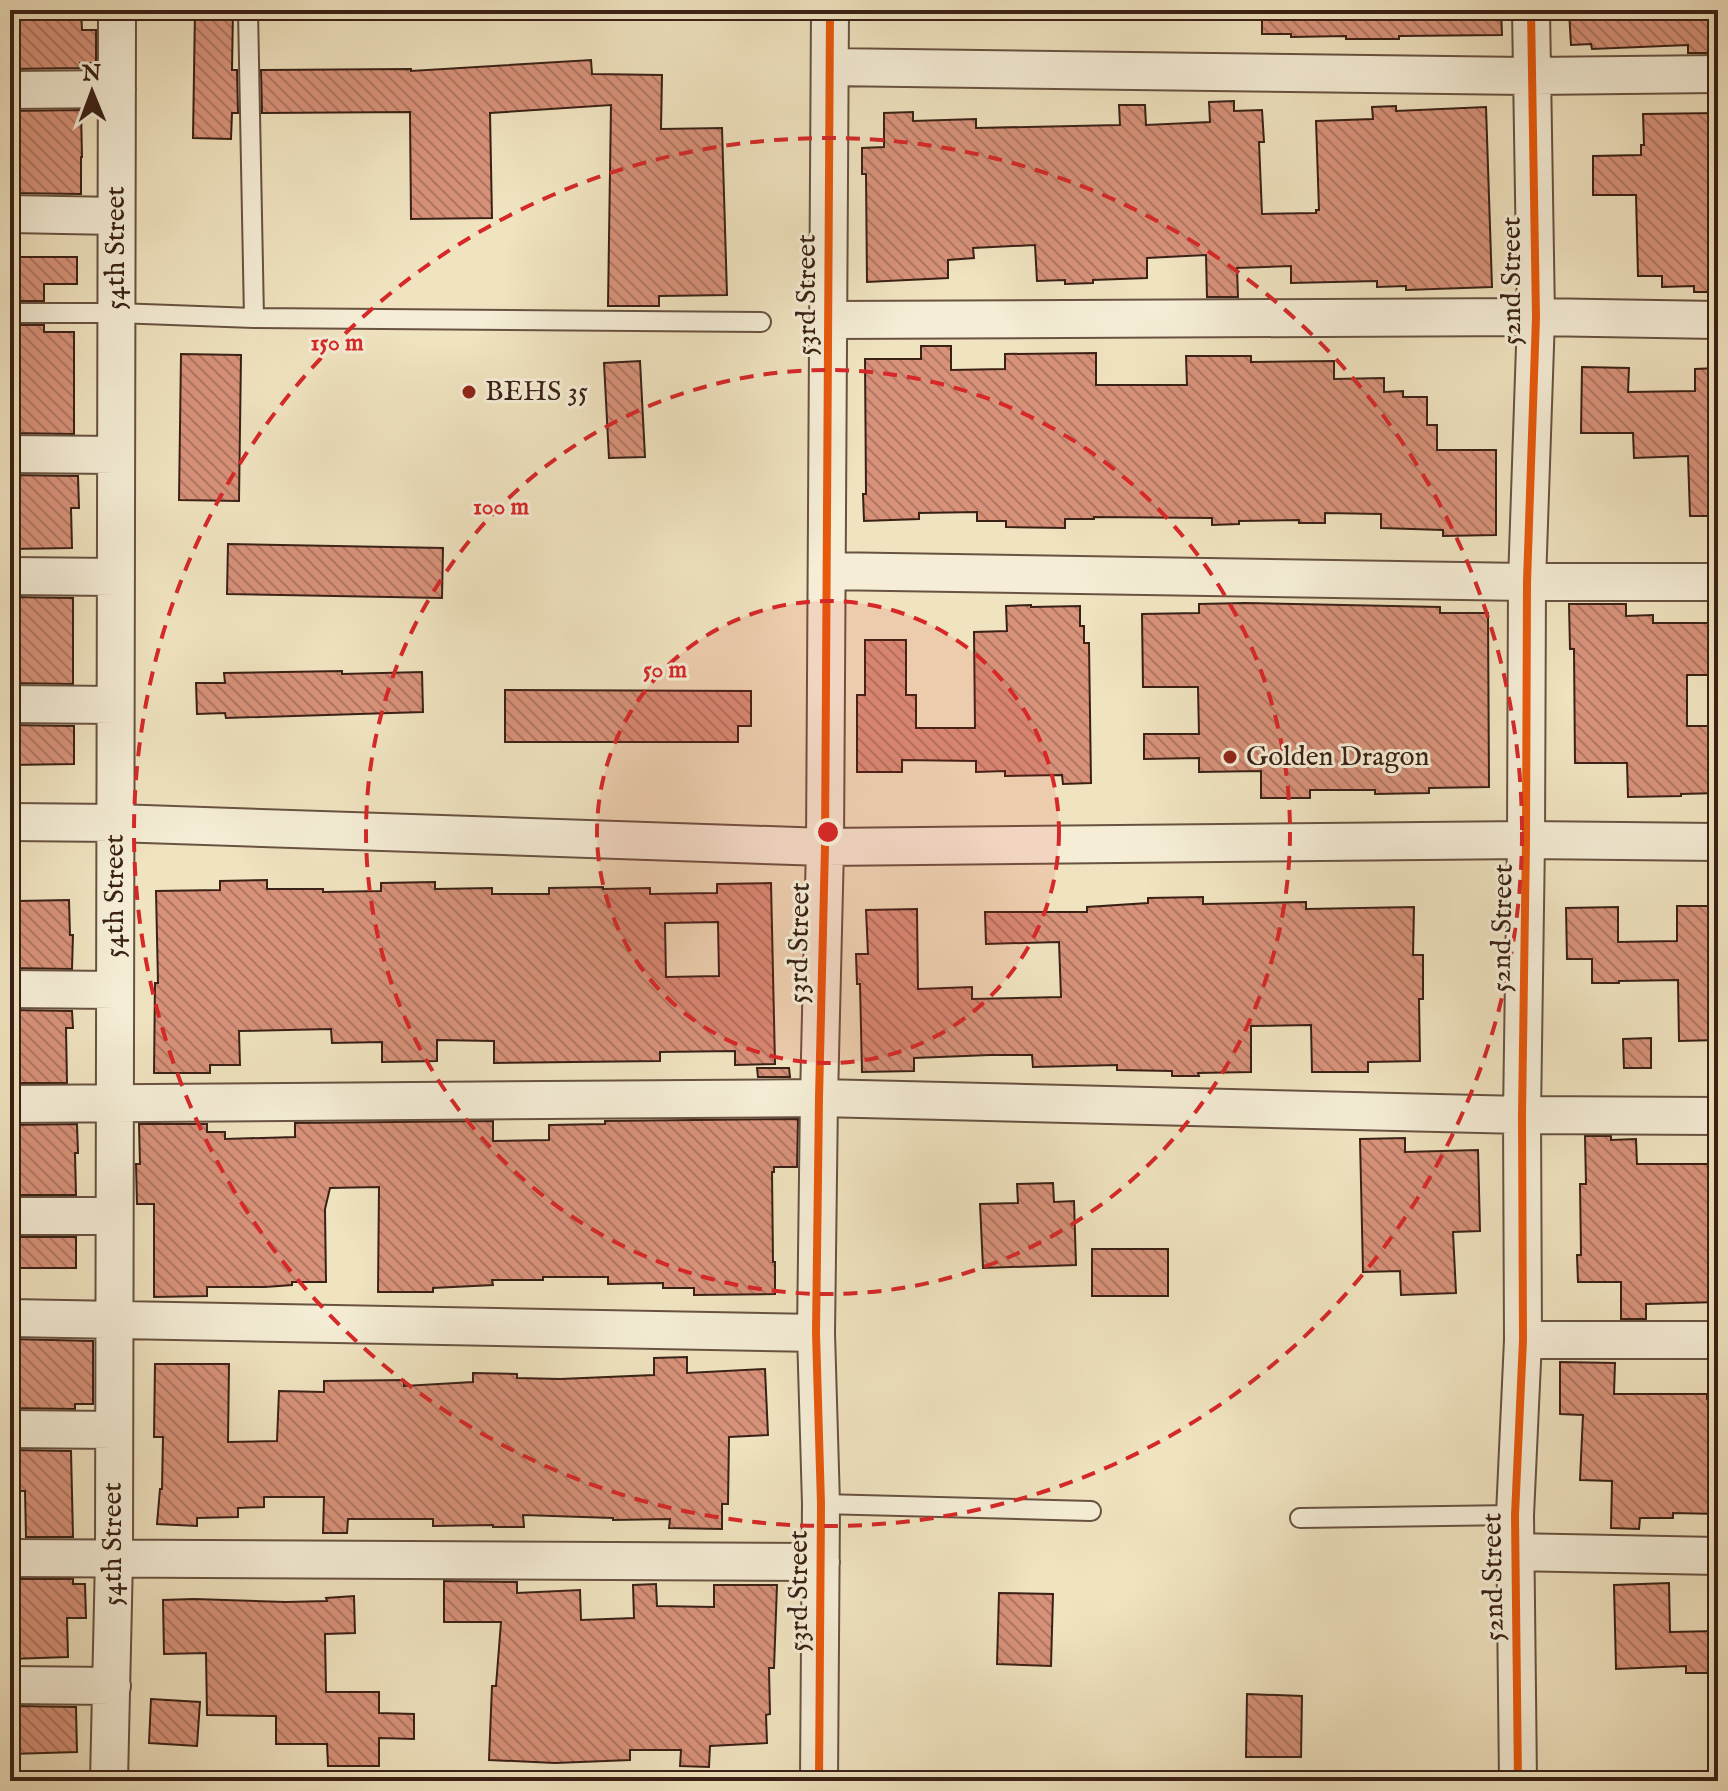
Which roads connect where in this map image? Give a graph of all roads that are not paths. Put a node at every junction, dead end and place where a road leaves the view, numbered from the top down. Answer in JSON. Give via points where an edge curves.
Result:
{"nodes":[{"id":1,"x":117,"y":10,"type":"edge"},
{"id":2,"x":830,"y":10,"type":"edge"},
{"id":3,"x":1531,"y":10,"type":"edge"},
{"id":4,"x":248,"y":11,"type":"edge"},
{"id":5,"x":830,"y":67,"type":"junction"},
{"id":6,"x":1718,"y":74,"type":"edge"},
{"id":7,"x":1532,"y":76,"type":"junction"},
{"id":8,"x":117,"y":89,"type":"junction"},
{"id":9,"x":10,"y":90,"type":"edge"},
{"id":10,"x":10,"y":214,"type":"edge"},
{"id":11,"x":116,"y":216,"type":"junction"},
{"id":12,"x":10,"y":313,"type":"edge"},
{"id":13,"x":116,"y":313,"type":"junction"},
{"id":14,"x":1536,"y":317,"type":"junction"},
{"id":15,"x":254,"y":318,"type":"junction"},
{"id":16,"x":829,"y":320,"type":"junction"},
{"id":17,"x":1718,"y":320,"type":"edge"},
{"id":18,"x":761,"y":322,"type":"dead end"},
{"id":19,"x":10,"y":454,"type":"edge"},
{"id":20,"x":116,"y":455,"type":"junction"},
{"id":21,"x":827,"y":571,"type":"junction"},
{"id":22,"x":10,"y":576,"type":"edge"},
{"id":23,"x":116,"y":577,"type":"junction"},
{"id":24,"x":1527,"y":582,"type":"junction"},
{"id":25,"x":1718,"y":582,"type":"edge"},
{"id":26,"x":10,"y":704,"type":"edge"},
{"id":27,"x":115,"y":705,"type":"junction"},
{"id":28,"x":10,"y":822,"type":"edge"},
{"id":29,"x":115,"y":823,"type":"junction"},
{"id":30,"x":1526,"y":840,"type":"junction"},
{"id":31,"x":1718,"y":842,"type":"edge"},
{"id":32,"x":825,"y":847,"type":"junction"},
{"id":33,"x":10,"y":989,"type":"edge"},
{"id":34,"x":115,"y":990,"type":"junction"},
{"id":35,"x":819,"y":1098,"type":"junction"},
{"id":36,"x":10,"y":1104,"type":"edge"},
{"id":37,"x":114,"y":1104,"type":"junction"},
{"id":38,"x":1522,"y":1115,"type":"junction"},
{"id":39,"x":1718,"y":1116,"type":"edge"},
{"id":40,"x":10,"y":1216,"type":"edge"},
{"id":41,"x":114,"y":1216,"type":"junction"},
{"id":42,"x":10,"y":1318,"type":"edge"},
{"id":43,"x":114,"y":1320,"type":"junction"},
{"id":44,"x":816,"y":1333,"type":"junction"},
{"id":45,"x":1523,"y":1340,"type":"junction"},
{"id":46,"x":1718,"y":1340,"type":"edge"},
{"id":47,"x":10,"y":1429,"type":"edge"},
{"id":48,"x":114,"y":1430,"type":"junction"},
{"id":49,"x":821,"y":1504,"type":"junction"},
{"id":50,"x":1091,"y":1511,"type":"dead end"},
{"id":51,"x":1515,"y":1515,"type":"junction"},
{"id":52,"x":1300,"y":1518,"type":"dead end"},
{"id":53,"x":1517,"y":1552,"type":"junction"},
{"id":54,"x":1718,"y":1556,"type":"edge"},
{"id":55,"x":10,"y":1558,"type":"edge"},
{"id":56,"x":114,"y":1558,"type":"junction"},
{"id":57,"x":821,"y":1562,"type":"junction"},
{"id":58,"x":10,"y":1685,"type":"edge"},
{"id":59,"x":112,"y":1686,"type":"junction"},
{"id":60,"x":109,"y":1781,"type":"edge"},
{"id":61,"x":819,"y":1781,"type":"edge"},
{"id":62,"x":1518,"y":1781,"type":"edge"}],
"edges":[{"from":1,"to":8,"type":"street","name":"54th Street"},
{"from":2,"to":5,"type":"street","name":"53rd Street"},
{"from":3,"to":7,"type":"street","name":"52nd Street"},
{"from":4,"to":15,"type":"lane"},
{"from":5,"to":7,"type":"street"},
{"from":5,"to":16,"type":"street","name":"53rd Street"},
{"from":6,"to":7,"type":"street"},
{"from":7,"to":14,"type":"street","name":"52nd Street"},
{"from":8,"to":9,"type":"street"},
{"from":8,"to":11,"type":"street","name":"54th Street"},
{"from":10,"to":11,"type":"street"},
{"from":11,"to":13,"type":"street","name":"54th Street"},
{"from":12,"to":13,"type":"lane"},
{"from":13,"to":15,"type":"lane"},
{"from":13,"to":20,"type":"street","name":"54th Street"},
{"from":14,"to":16,"type":"street"},
{"from":14,"to":17,"type":"street"},
{"from":14,"to":24,"type":"street","name":"52nd Street"},
{"from":15,"to":18,"type":"lane"},
{"from":16,"to":21,"type":"street","name":"53rd Street"},
{"from":19,"to":20,"type":"street"},
{"from":20,"to":23,"type":"street","name":"54th Street"},
{"from":21,"to":24,"type":"street"},
{"from":21,"to":32,"type":"street","name":"53rd Street"},
{"from":22,"to":23,"type":"street"},
{"from":23,"to":27,"type":"street","name":"54th Street"},
{"from":24,"to":25,"type":"street"},
{"from":24,"to":30,"type":"street","name":"52nd Street"},
{"from":26,"to":27,"type":"street"},
{"from":27,"to":29,"type":"street","name":"54th Street"},
{"from":28,"to":29,"type":"street"},
{"from":29,"to":32,"type":"street"},
{"from":29,"to":34,"type":"street","name":"54th Street"},
{"from":30,"to":31,"type":"street"},
{"from":30,"to":32,"type":"street"},
{"from":30,"to":38,"type":"street","name":"52nd Street"},
{"from":32,"to":35,"type":"street","name":"53rd Street"},
{"from":33,"to":34,"type":"street"},
{"from":34,"to":37,"type":"street","name":"54th Street"},
{"from":35,"to":37,"type":"street"},
{"from":35,"to":38,"type":"street"},
{"from":35,"to":44,"type":"street","name":"53rd Street"},
{"from":36,"to":37,"type":"street"},
{"from":37,"to":41,"type":"street","name":"54th Street"},
{"from":38,"to":39,"type":"street"},
{"from":38,"to":45,"type":"street","name":"52nd Street"},
{"from":40,"to":41,"type":"street"},
{"from":41,"to":43,"type":"street","name":"54th Street"},
{"from":42,"to":43,"type":"street"},
{"from":43,"to":44,"type":"street"},
{"from":43,"to":48,"type":"street","name":"54th Street"},
{"from":44,"to":49,"type":"street","name":"53rd Street"},
{"from":45,"to":46,"type":"street"},
{"from":45,"to":51,"type":"street","name":"52nd Street"},
{"from":47,"to":48,"type":"street"},
{"from":48,"to":56,"type":"street","name":"54th Street"},
{"from":49,"to":50,"type":"lane"},
{"from":49,"to":57,"type":"street","name":"53rd Street"},
{"from":51,"to":52,"type":"lane"},
{"from":51,"to":53,"type":"street","name":"52nd Street"},
{"from":53,"to":54,"type":"street"},
{"from":53,"to":62,"type":"street","name":"52nd Street"},
{"from":55,"to":56,"type":"street"},
{"from":56,"to":57,"type":"street"},
{"from":56,"to":59,"type":"street","name":"54th Street"},
{"from":57,"to":61,"type":"street","name":"53rd Street"},
{"from":58,"to":59,"type":"street"},
{"from":59,"to":60,"type":"street","name":"54th Street"}]}
